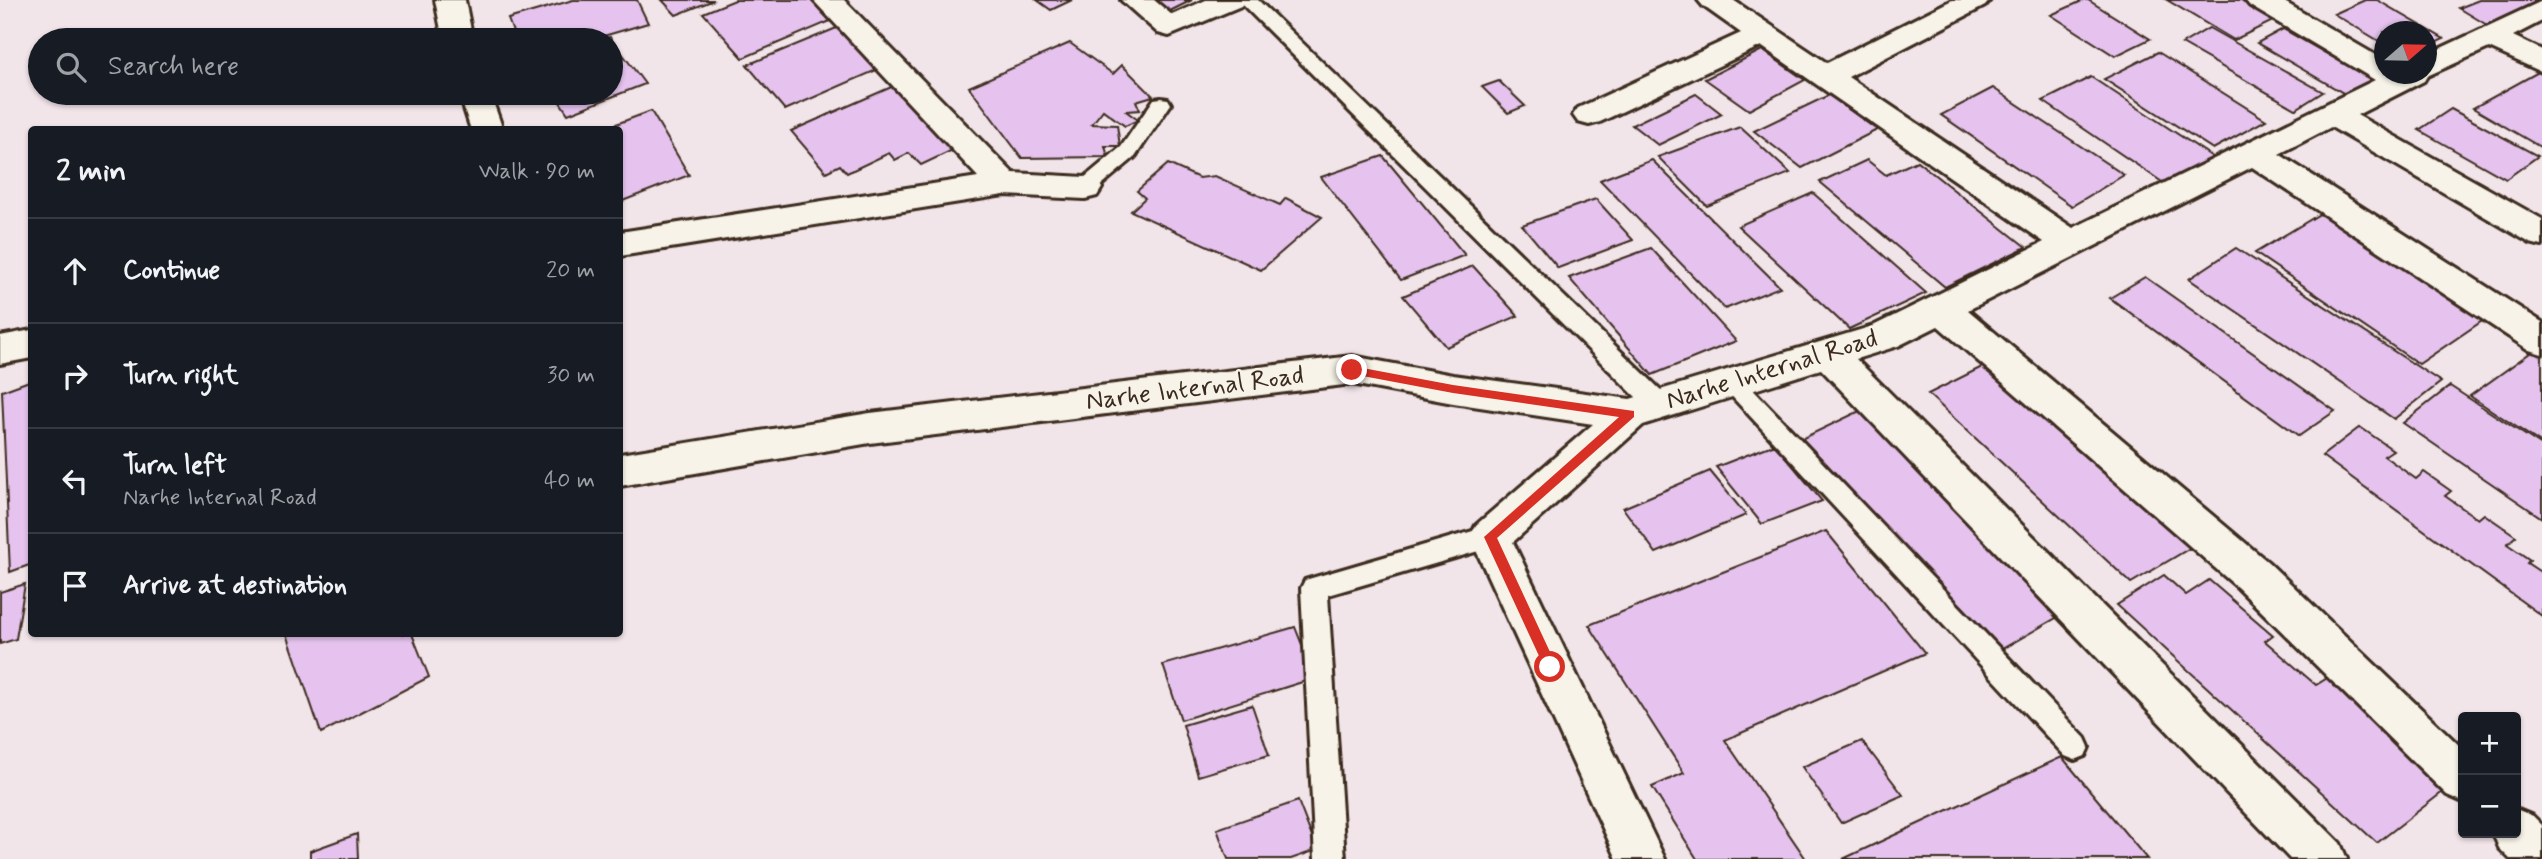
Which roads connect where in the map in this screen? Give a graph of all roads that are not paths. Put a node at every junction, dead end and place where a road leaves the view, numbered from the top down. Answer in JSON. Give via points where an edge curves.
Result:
{"nodes":[{"id":1,"x":450,"y":0,"type":"edge"},
{"id":2,"x":828,"y":0,"type":"edge"},
{"id":3,"x":1136,"y":0,"type":"edge"},
{"id":4,"x":1231,"y":0,"type":"edge"},
{"id":5,"x":1247,"y":0,"type":"edge"},
{"id":6,"x":1713,"y":0,"type":"edge"},
{"id":7,"x":1975,"y":0,"type":"edge"},
{"id":8,"x":2260,"y":0,"type":"edge"},
{"id":9,"x":2542,"y":10,"type":"edge"},
{"id":10,"x":456,"y":28,"type":"edge"},
{"id":11,"x":1763,"y":34,"type":"junction"},
{"id":12,"x":2489,"y":36,"type":"junction"},
{"id":13,"x":2374,"y":59,"type":"edge"},
{"id":14,"x":2437,"y":59,"type":"edge"},
{"id":15,"x":2542,"y":62,"type":"edge"},
{"id":16,"x":1827,"y":76,"type":"junction"},
{"id":17,"x":2384,"y":84,"type":"edge"},
{"id":18,"x":1161,"y":103,"type":"dead end"},
{"id":19,"x":479,"y":105,"type":"edge"},
{"id":20,"x":2332,"y":114,"type":"junction"},
{"id":21,"x":1589,"y":115,"type":"dead end"},
{"id":22,"x":486,"y":126,"type":"edge"},
{"id":23,"x":2254,"y":153,"type":"junction"},
{"id":24,"x":1004,"y":184,"type":"junction"},
{"id":25,"x":1085,"y":188,"type":"joint"},
{"id":26,"x":2542,"y":234,"type":"edge"},
{"id":27,"x":623,"y":244,"type":"edge"},
{"id":28,"x":2072,"y":244,"type":"junction"},
{"id":29,"x":1941,"y":309,"type":"junction"},
{"id":30,"x":2542,"y":340,"type":"edge"},
{"id":31,"x":28,"y":345,"type":"edge"},
{"id":32,"x":0,"y":350,"type":"edge"},
{"id":33,"x":1829,"y":354,"type":"junction"},
{"id":34,"x":1733,"y":383,"type":"junction"},
{"id":35,"x":1645,"y":410,"type":"junction"},
{"id":36,"x":623,"y":469,"type":"edge"},
{"id":37,"x":1490,"y":537,"type":"junction"},
{"id":38,"x":2075,"y":747,"type":"dead end"},
{"id":39,"x":2458,"y":775,"type":"edge"},
{"id":40,"x":2521,"y":837,"type":"edge"},
{"id":41,"x":2542,"y":857,"type":"edge"},
{"id":42,"x":1329,"y":859,"type":"edge"},
{"id":43,"x":1641,"y":859,"type":"edge"},
{"id":44,"x":2323,"y":859,"type":"edge"}],
"edges":[{"from":1,"to":10,"type":"street"},
{"from":2,"to":24,"type":"street"},
{"from":3,"to":4,"type":"street","via":[[1169,27]]},
{"from":5,"to":35,"type":"lane"},
{"from":6,"to":11,"type":"street"},
{"from":7,"to":16,"type":"street"},
{"from":8,"to":13,"type":"street"},
{"from":9,"to":12,"type":"street","name":"Narhe Internal Road"},
{"from":11,"to":16,"type":"street"},
{"from":11,"to":21,"type":"street"},
{"from":12,"to":14,"type":"street","name":"Narhe Internal Road"},
{"from":12,"to":15,"type":"street"},
{"from":16,"to":28,"type":"street"},
{"from":17,"to":20,"type":"street","name":"Narhe Internal Road"},
{"from":18,"to":25,"type":"lane","via":[[1128,152]]},
{"from":19,"to":22,"type":"street"},
{"from":20,"to":23,"type":"street","name":"Narhe Internal Road"},
{"from":20,"to":26,"type":"street"},
{"from":23,"to":28,"type":"street","name":"Narhe Internal Road"},
{"from":23,"to":30,"type":"street"},
{"from":24,"to":25,"type":"street"},
{"from":24,"to":27,"type":"street"},
{"from":28,"to":29,"type":"street","name":"Narhe Internal Road"},
{"from":29,"to":33,"type":"street","name":"Narhe Internal Road","via":[[1885,336]]},
{"from":29,"to":39,"type":"street","via":[[2253,575]]},
{"from":31,"to":32,"type":"street"},
{"from":33,"to":34,"type":"street","name":"Narhe Internal Road"},
{"from":33,"to":44,"type":"street"},
{"from":34,"to":35,"type":"street","name":"Narhe Internal Road"},
{"from":34,"to":38,"type":"lane"},
{"from":35,"to":36,"type":"street","name":"Narhe Internal Road","via":[[1453,389],[1352,370],[870,428]]},
{"from":35,"to":37,"type":"street"},
{"from":37,"to":42,"type":"lane","via":[[1314,588]]},
{"from":37,"to":43,"type":"street"},
{"from":40,"to":41,"type":"street"}]}
